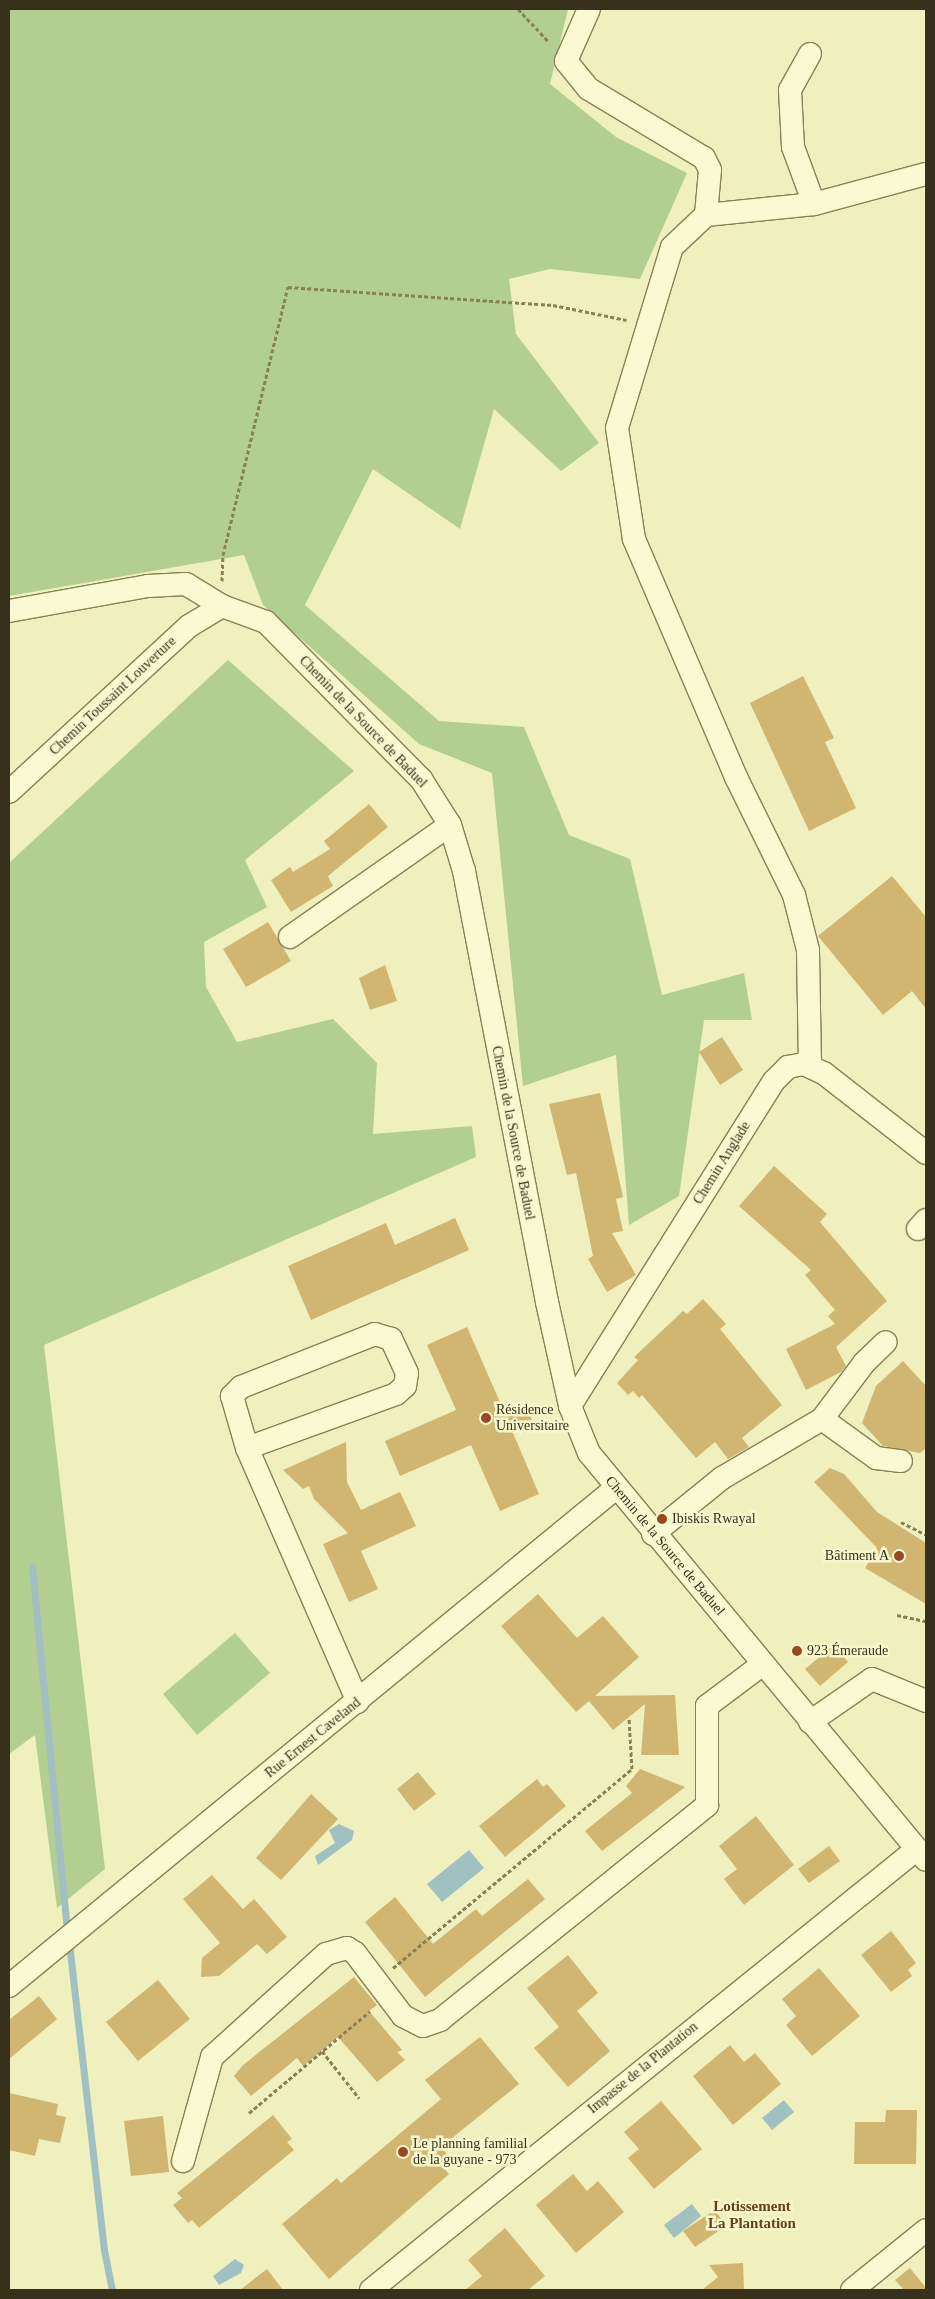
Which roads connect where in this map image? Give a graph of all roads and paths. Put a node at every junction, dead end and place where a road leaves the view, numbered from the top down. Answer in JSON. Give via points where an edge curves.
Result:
{"nodes":[{"id":1,"x":518,"y":9,"type":"edge"},
{"id":2,"x":589,"y":9,"type":"edge"},
{"id":3,"x":810,"y":54,"type":"dead end"},
{"id":4,"x":566,"y":61,"type":"junction"},
{"id":5,"x":926,"y":174,"type":"edge"},
{"id":6,"x":814,"y":204,"type":"junction"},
{"id":7,"x":706,"y":215,"type":"junction"},
{"id":8,"x":648,"y":324,"type":"junction"},
{"id":9,"x":222,"y":606,"type":"junction"},
{"id":10,"x":9,"y":611,"type":"edge"},
{"id":11,"x":9,"y":792,"type":"edge"},
{"id":12,"x":450,"y":825,"type":"junction"},
{"id":13,"x":290,"y":937,"type":"dead end"},
{"id":14,"x":810,"y":1066,"type":"junction"},
{"id":15,"x":926,"y":1153,"type":"edge"},
{"id":16,"x":886,"y":1342,"type":"dead end"},
{"id":17,"x":570,"y":1406,"type":"junction"},
{"id":18,"x":822,"y":1419,"type":"junction"},
{"id":19,"x":247,"y":1448,"type":"junction"},
{"id":20,"x":901,"y":1461,"type":"dead end"},
{"id":21,"x":616,"y":1488,"type":"junction"},
{"id":22,"x":901,"y":1522,"type":"dead end"},
{"id":23,"x":653,"y":1534,"type":"junction"},
{"id":24,"x":926,"y":1535,"type":"edge"},
{"id":25,"x":897,"y":1615,"type":"dead end"},
{"id":26,"x":926,"y":1621,"type":"edge"},
{"id":27,"x":763,"y":1664,"type":"junction"},
{"id":28,"x":926,"y":1701,"type":"edge"},
{"id":29,"x":358,"y":1702,"type":"junction"},
{"id":30,"x":629,"y":1719,"type":"dead end"},
{"id":31,"x":810,"y":1722,"type":"junction"},
{"id":32,"x":922,"y":1855,"type":"edge"},
{"id":33,"x":9,"y":1986,"type":"edge"},
{"id":34,"x":382,"y":1988,"type":"junction"},
{"id":35,"x":322,"y":2051,"type":"junction"},
{"id":36,"x":359,"y":2098,"type":"dead end"},
{"id":37,"x":248,"y":2113,"type":"dead end"},
{"id":38,"x":183,"y":2161,"type":"dead end"},
{"id":39,"x":926,"y":2230,"type":"edge"},
{"id":40,"x":371,"y":2290,"type":"edge"},
{"id":41,"x":852,"y":2290,"type":"edge"}],
"edges":[{"from":1,"to":4,"type":"path"},
{"from":2,"to":4,"type":"street"},
{"from":3,"to":6,"type":"street","via":[[790,90],[793,147]]},
{"from":4,"to":7,"type":"street","via":[[589,89],[704,158],[710,170]]},
{"from":5,"to":6,"type":"street"},
{"from":6,"to":7,"type":"street"},
{"from":7,"to":8,"type":"street","via":[[672,247]]},
{"from":8,"to":9,"type":"path","via":[[553,305],[288,287],[223,555]]},
{"from":8,"to":14,"type":"street","via":[[617,428],[634,539],[736,777],[794,895],[808,950]]},
{"from":9,"to":10,"type":"street","name":"Chemin de la Source de Baduel","via":[[186,584],[148,586]]},
{"from":9,"to":11,"type":"street","name":"Chemin Toussaint Louverture","via":[[189,626]]},
{"from":9,"to":12,"type":"street","name":"Chemin de la Source de Baduel","via":[[266,622],[422,779]]},
{"from":12,"to":13,"type":"street"},
{"from":12,"to":17,"type":"street","name":"Chemin de la Source de Baduel","via":[[464,871],[513,1136]]},
{"from":14,"to":15,"type":"street"},
{"from":14,"to":17,"type":"street","name":"Chemin Anglade","via":[[791,1065],[774,1081]]},
{"from":16,"to":18,"type":"street","via":[[864,1363]]},
{"from":17,"to":21,"type":"street","name":"Chemin de la Source de Baduel","via":[[589,1453]]},
{"from":18,"to":20,"type":"street","via":[[876,1458]]},
{"from":18,"to":23,"type":"street","via":[[722,1478]]},
{"from":19,"to":19,"type":"street","via":[[233,1409],[232,1396],[241,1387],[375,1334],[391,1339],[407,1373],[405,1386],[396,1394]]},
{"from":19,"to":29,"type":"street"},
{"from":21,"to":23,"type":"street","name":"Chemin de la Source de Baduel"},
{"from":21,"to":29,"type":"street","name":"Rue Ernest Caveland"},
{"from":22,"to":24,"type":"path"},
{"from":23,"to":27,"type":"street","name":"Chemin de la Source de Baduel"},
{"from":25,"to":26,"type":"path"},
{"from":27,"to":31,"type":"street","name":"Chemin de la Source de Baduel"},
{"from":27,"to":34,"type":"street","via":[[707,1706],[706,1805],[440,2020],[423,2026],[403,2016]]},
{"from":28,"to":31,"type":"street","via":[[872,1679]]},
{"from":29,"to":33,"type":"street","name":"Rue Ernest Caveland"},
{"from":30,"to":34,"type":"path","via":[[632,1769]]},
{"from":31,"to":32,"type":"street","name":"Chemin de la Source de Baduel"},
{"from":32,"to":40,"type":"street","name":"Impasse de la Plantation"},
{"from":34,"to":35,"type":"path"},
{"from":34,"to":38,"type":"street","via":[[355,1953],[335,1949],[212,2057]]},
{"from":35,"to":36,"type":"path"},
{"from":35,"to":37,"type":"path"},
{"from":39,"to":41,"type":"street"}]}
